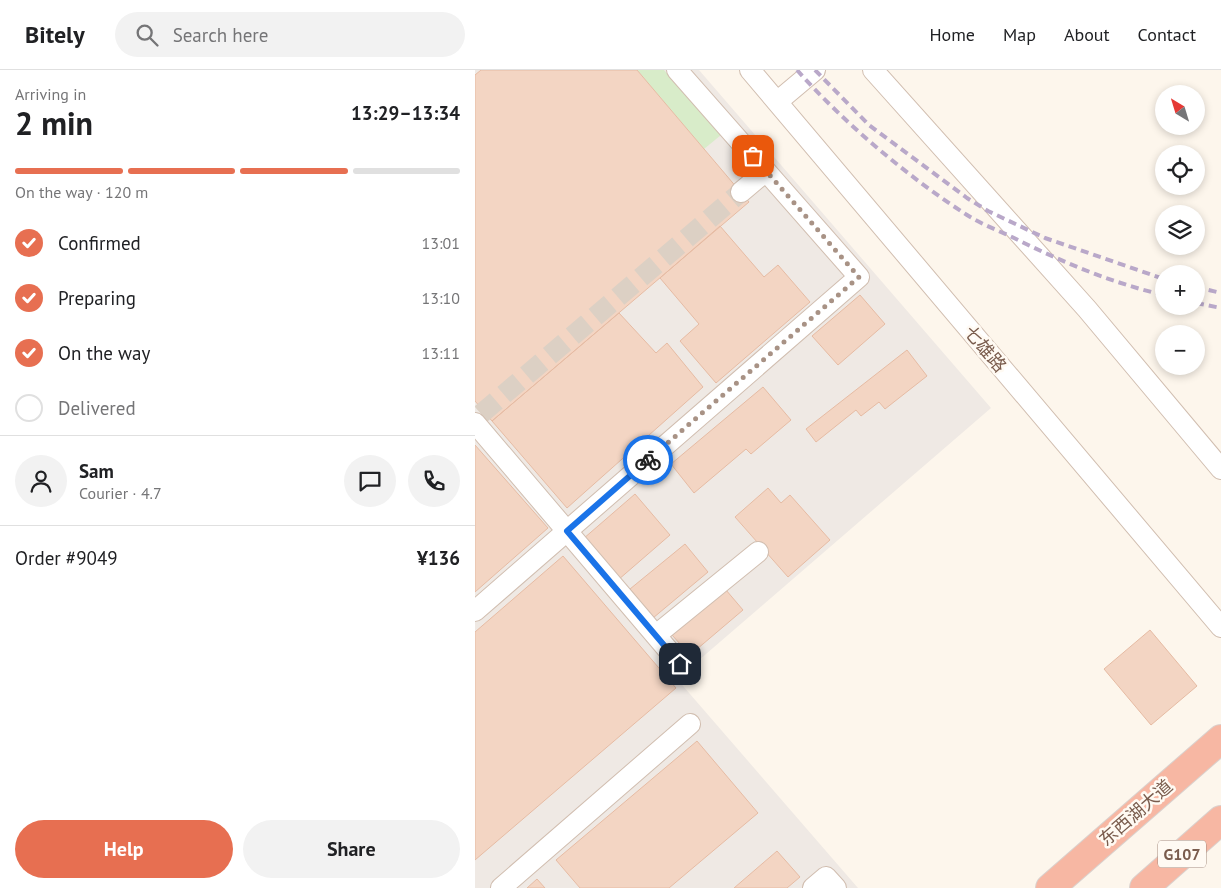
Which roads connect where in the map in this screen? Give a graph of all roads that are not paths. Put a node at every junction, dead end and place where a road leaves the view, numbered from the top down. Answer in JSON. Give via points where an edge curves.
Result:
{"nodes":[{"id":1,"x":677,"y":70,"type":"edge"},
{"id":2,"x":750,"y":70,"type":"edge"},
{"id":3,"x":815,"y":70,"type":"edge"},
{"id":4,"x":873,"y":70,"type":"edge"},
{"id":5,"x":777,"y":102,"type":"junction"},
{"id":6,"x":766,"y":171,"type":"junction"},
{"id":7,"x":741,"y":192,"type":"tunnel mouth"},
{"id":8,"x":477,"y":419,"type":"edge"},
{"id":9,"x":1221,"y":469,"type":"edge"},
{"id":10,"x":567,"y":531,"type":"junction"},
{"id":11,"x":758,"y":552,"type":"dead end"},
{"id":12,"x":475,"y":611,"type":"edge"},
{"id":13,"x":1221,"y":627,"type":"edge"},
{"id":14,"x":656,"y":636,"type":"junction"},
{"id":15,"x":680,"y":664,"type":"dead end"},
{"id":16,"x":690,"y":724,"type":"dead end"},
{"id":17,"x":1221,"y":739,"type":"edge"},
{"id":18,"x":1221,"y":820,"type":"edge"},
{"id":19,"x":501,"y":888,"type":"edge"},
{"id":20,"x":813,"y":888,"type":"edge"},
{"id":21,"x":836,"y":888,"type":"edge"},
{"id":22,"x":1051,"y":888,"type":"edge"},
{"id":23,"x":1144,"y":888,"type":"edge"}],
"edges":[{"from":1,"to":6,"type":"street"},
{"from":2,"to":5,"type":"street","name":"七雄路"},
{"from":3,"to":5,"type":"street"},
{"from":4,"to":9,"type":"street","via":[[1087,309]]},
{"from":5,"to":13,"type":"street","name":"七雄路"},
{"from":6,"to":7,"type":"street"},
{"from":6,"to":10,"type":"street","via":[[859,277]]},
{"from":8,"to":10,"type":"street"},
{"from":10,"to":12,"type":"street"},
{"from":10,"to":14,"type":"street"},
{"from":11,"to":14,"type":"street"},
{"from":14,"to":15,"type":"street"},
{"from":16,"to":19,"type":"street"},
{"from":17,"to":22,"type":"highway","name":"东西湖大道"},
{"from":18,"to":23,"type":"highway","number":"G107"},
{"from":20,"to":21,"type":"street","via":[[826,877]]}]}
